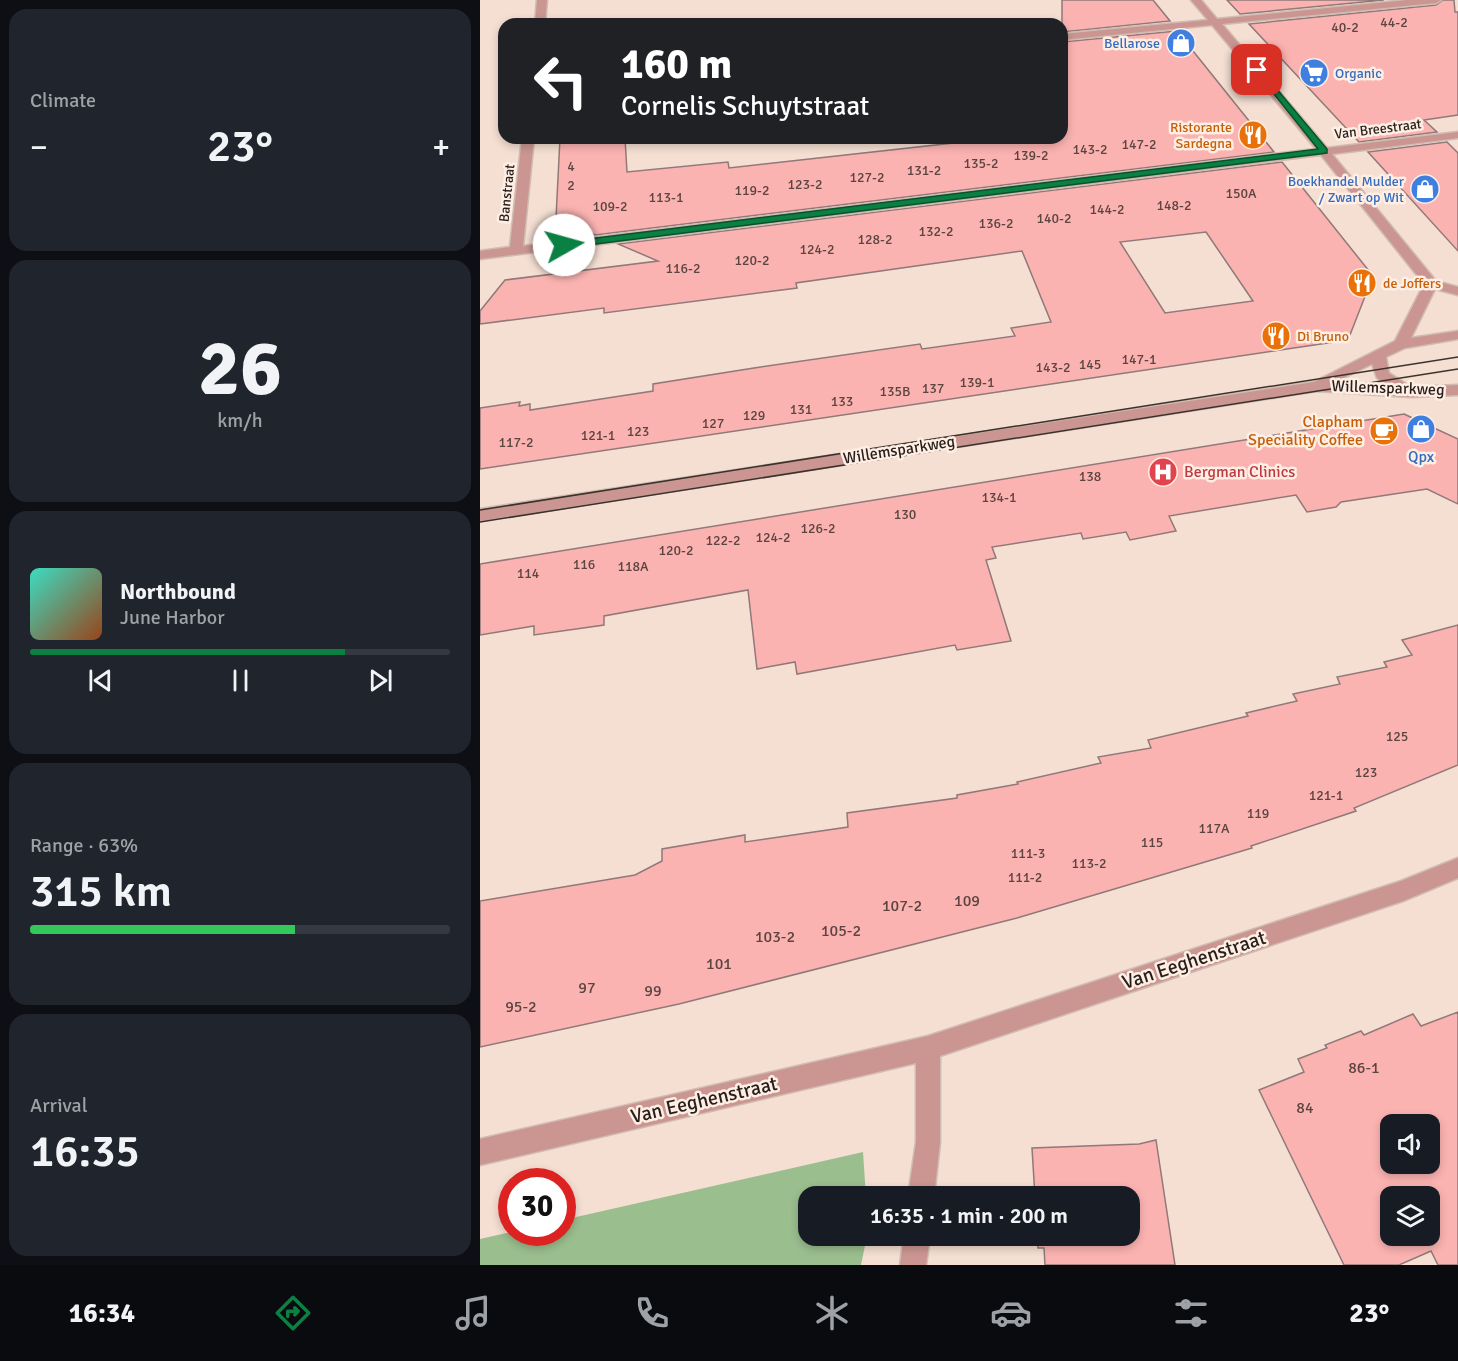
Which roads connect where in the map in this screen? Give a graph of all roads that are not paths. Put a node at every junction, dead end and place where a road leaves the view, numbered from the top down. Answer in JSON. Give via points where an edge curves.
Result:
{"nodes":[{"id":1,"x":542,"y":0,"type":"edge"},
{"id":2,"x":1196,"y":0,"type":"edge"},
{"id":3,"x":1436,"y":0,"type":"edge"},
{"id":4,"x":540,"y":18,"type":"edge"},
{"id":5,"x":1216,"y":22,"type":"junction"},
{"id":6,"x":1068,"y":36,"type":"edge"},
{"id":7,"x":1458,"y":135,"type":"edge"},
{"id":8,"x":527,"y":144,"type":"edge"},
{"id":9,"x":1324,"y":151,"type":"junction"},
{"id":10,"x":516,"y":251,"type":"junction"},
{"id":11,"x":480,"y":255,"type":"edge"},
{"id":12,"x":1431,"y":284,"type":"junction"},
{"id":13,"x":1458,"y":291,"type":"edge"},
{"id":14,"x":1458,"y":335,"type":"edge"},
{"id":15,"x":1401,"y":344,"type":"junction"},
{"id":16,"x":1379,"y":353,"type":"junction"},
{"id":17,"x":1317,"y":386,"type":"junction"},
{"id":18,"x":1458,"y":390,"type":"edge"},
{"id":19,"x":1411,"y":392,"type":"junction"},
{"id":20,"x":1432,"y":392,"type":"junction"},
{"id":21,"x":1458,"y":403,"type":"edge"},
{"id":22,"x":480,"y":515,"type":"edge"},
{"id":23,"x":1458,"y":868,"type":"edge"},
{"id":24,"x":928,"y":1048,"type":"junction"},
{"id":25,"x":480,"y":1152,"type":"edge"},
{"id":26,"x":922,"y":1186,"type":"edge"},
{"id":27,"x":916,"y":1246,"type":"edge"},
{"id":28,"x":913,"y":1265,"type":"edge"}],
"edges":[{"from":1,"to":4,"type":"street"},
{"from":2,"to":5,"type":"street"},
{"from":3,"to":5,"type":"street"},
{"from":5,"to":6,"type":"street"},
{"from":5,"to":9,"type":"street"},
{"from":7,"to":9,"type":"street","name":"Van Breestraat"},
{"from":8,"to":10,"type":"street","name":"Banstraat"},
{"from":9,"to":10,"type":"street","name":"Van Breestraat"},
{"from":9,"to":12,"type":"street"},
{"from":10,"to":11,"type":"street","name":"Van Breestraat"},
{"from":12,"to":13,"type":"street"},
{"from":12,"to":15,"type":"street"},
{"from":14,"to":15,"type":"street","name":"Willemsparkweg"},
{"from":15,"to":16,"type":"street","name":"Willemsparkweg"},
{"from":16,"to":17,"type":"street","name":"Willemsparkweg"},
{"from":16,"to":19,"type":"street","via":[[1382,375]]},
{"from":17,"to":19,"type":"street","name":"Willemsparkweg"},
{"from":17,"to":22,"type":"street","name":"Willemsparkweg"},
{"from":18,"to":20,"type":"street","name":"Willemsparkweg"},
{"from":19,"to":20,"type":"street","name":"Willemsparkweg"},
{"from":20,"to":21,"type":"street"},
{"from":23,"to":24,"type":"street","name":"Van Eeghenstraat","via":[[1403,891]]},
{"from":24,"to":25,"type":"street","name":"Van Eeghenstraat"},
{"from":24,"to":26,"type":"street","via":[[928,1142]]},
{"from":27,"to":28,"type":"street"}]}
